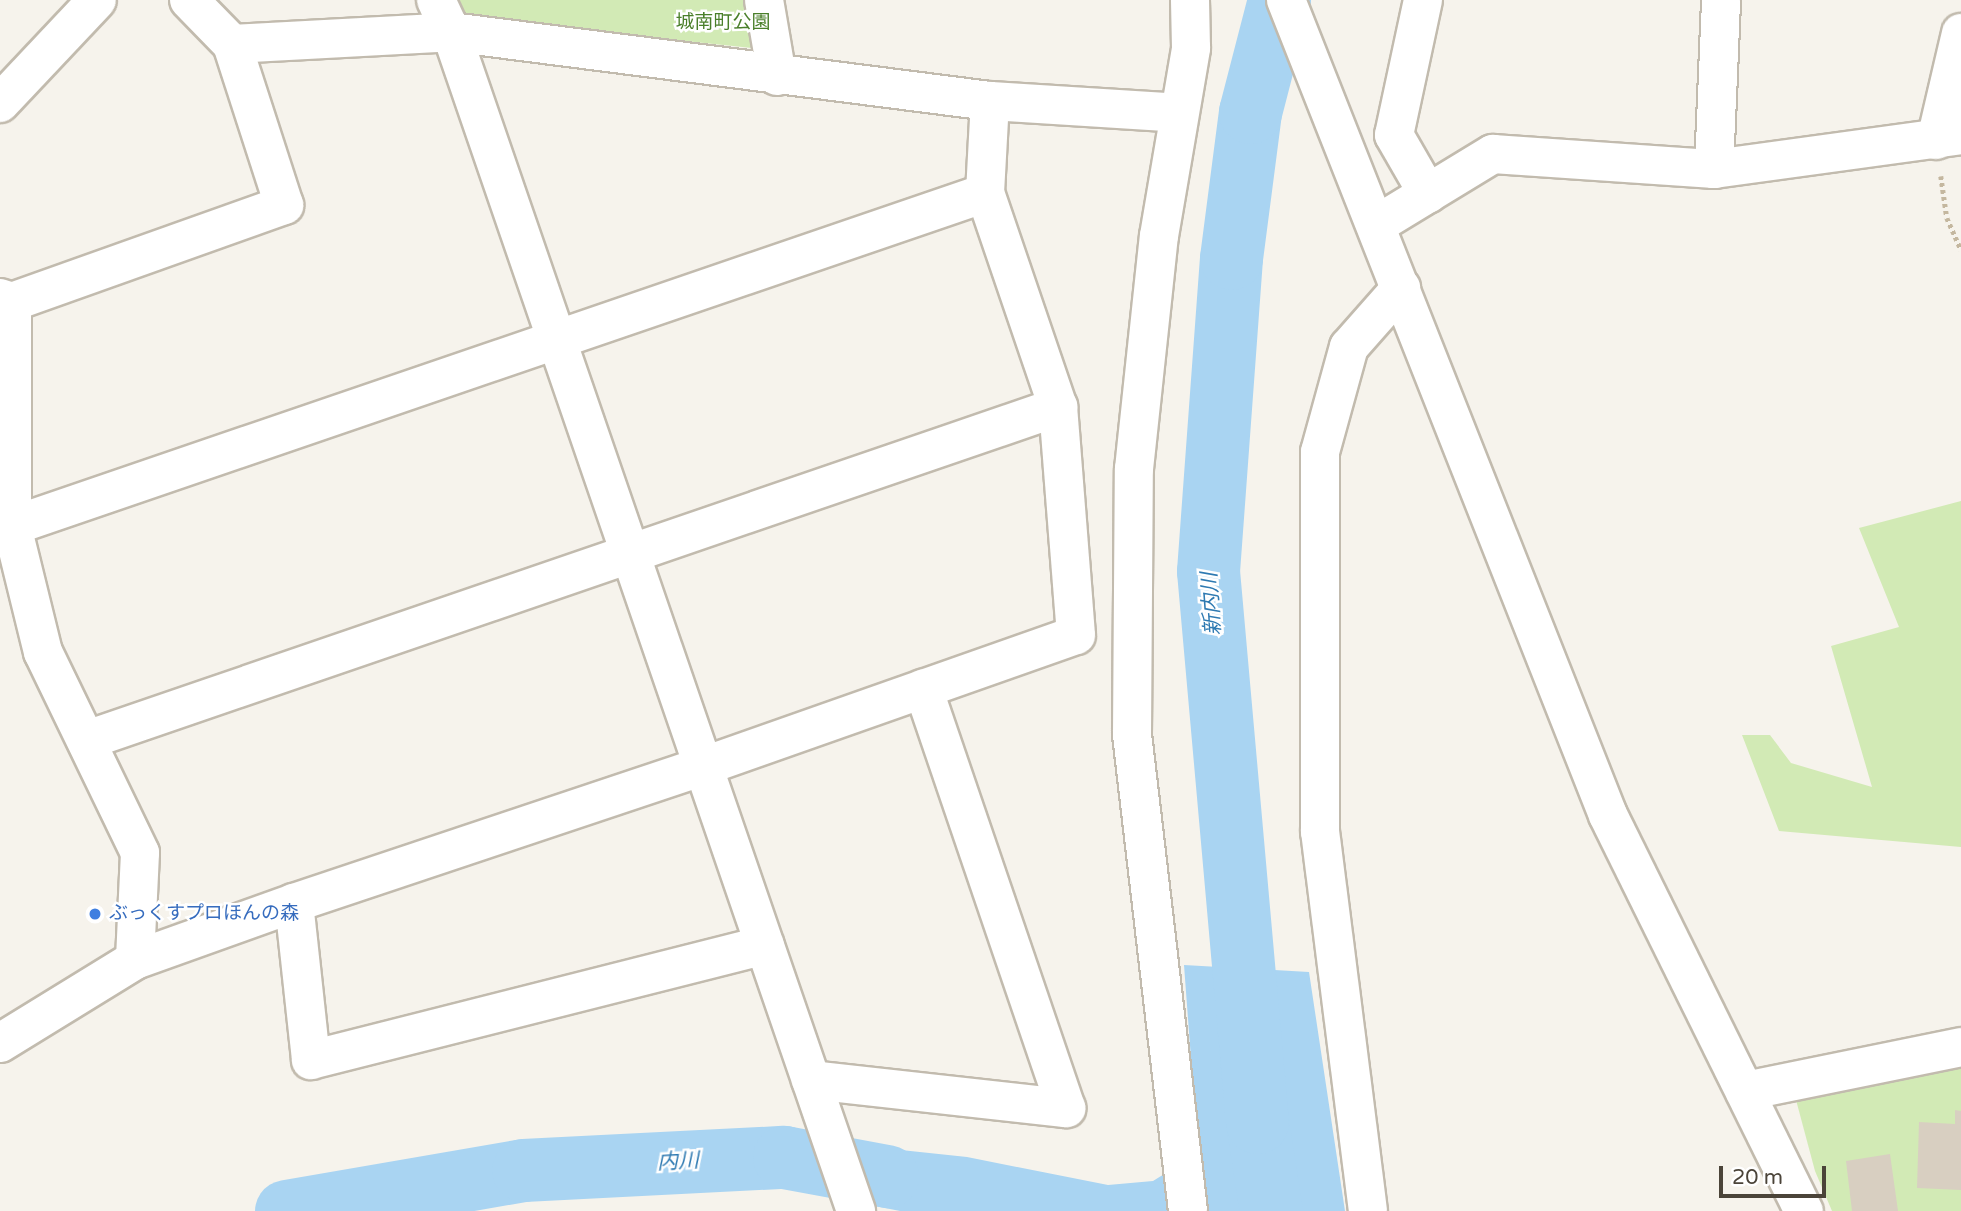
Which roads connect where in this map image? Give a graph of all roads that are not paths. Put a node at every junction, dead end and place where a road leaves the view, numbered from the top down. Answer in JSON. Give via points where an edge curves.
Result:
{"nodes":[{"id":1,"x":97,"y":0,"type":"edge"},
{"id":2,"x":189,"y":0,"type":"edge"},
{"id":3,"x":764,"y":0,"type":"edge"},
{"id":4,"x":1190,"y":0,"type":"edge"},
{"id":5,"x":1286,"y":0,"type":"edge"},
{"id":6,"x":1423,"y":0,"type":"edge"},
{"id":7,"x":1721,"y":0,"type":"edge"},
{"id":8,"x":444,"y":16,"type":"edge"},
{"id":9,"x":1961,"y":33,"type":"edge"},
{"id":10,"x":232,"y":44,"type":"junction"},
{"id":11,"x":778,"y":76,"type":"junction"},
{"id":12,"x":990,"y":101,"type":"junction"},
{"id":13,"x":0,"y":103,"type":"edge"},
{"id":14,"x":1179,"y":113,"type":"junction"},
{"id":15,"x":1949,"y":137,"type":"edge"},
{"id":16,"x":1714,"y":169,"type":"junction"},
{"id":17,"x":985,"y":193,"type":"junction"},
{"id":18,"x":1428,"y":194,"type":"junction"},
{"id":19,"x":1376,"y":225,"type":"junction"},
{"id":20,"x":1401,"y":288,"type":"junction"},
{"id":21,"x":6,"y":300,"type":"edge"},
{"id":22,"x":556,"y":340,"type":"junction"},
{"id":23,"x":1058,"y":407,"type":"junction"},
{"id":24,"x":12,"y":526,"type":"junction"},
{"id":25,"x":630,"y":554,"type":"junction"},
{"id":26,"x":923,"y":689,"type":"junction"},
{"id":27,"x":87,"y":740,"type":"junction"},
{"id":28,"x":704,"y":766,"type":"junction"},
{"id":29,"x":294,"y":903,"type":"junction"},
{"id":30,"x":765,"y":945,"type":"junction"},
{"id":31,"x":135,"y":960,"type":"junction"},
{"id":32,"x":0,"y":1042,"type":"edge"},
{"id":33,"x":1961,"y":1047,"type":"edge"},
{"id":34,"x":811,"y":1080,"type":"junction"},
{"id":35,"x":1745,"y":1090,"type":"junction"},
{"id":36,"x":856,"y":1211,"type":"edge"},
{"id":37,"x":1188,"y":1211,"type":"edge"},
{"id":38,"x":1368,"y":1211,"type":"edge"},
{"id":39,"x":1804,"y":1211,"type":"edge"}],
"edges":[{"from":1,"to":13,"type":"street"},
{"from":2,"to":10,"type":"street"},
{"from":3,"to":11,"type":"street"},
{"from":4,"to":14,"type":"street","via":[[1191,48]]},
{"from":5,"to":19,"type":"street"},
{"from":6,"to":18,"type":"street","via":[[1394,135]]},
{"from":7,"to":16,"type":"street"},
{"from":8,"to":10,"type":"street"},
{"from":8,"to":11,"type":"street"},
{"from":8,"to":22,"type":"street"},
{"from":9,"to":15,"type":"street"},
{"from":10,"to":21,"type":"street","via":[[284,205]]},
{"from":11,"to":12,"type":"street"},
{"from":12,"to":14,"type":"street"},
{"from":12,"to":17,"type":"street"},
{"from":14,"to":37,"type":"street","via":[[1159,236],[1134,469],[1132,734]]},
{"from":15,"to":16,"type":"street"},
{"from":16,"to":18,"type":"street","via":[[1493,154]]},
{"from":17,"to":22,"type":"street"},
{"from":17,"to":23,"type":"street"},
{"from":18,"to":19,"type":"street"},
{"from":19,"to":20,"type":"street"},
{"from":20,"to":35,"type":"street","via":[[1608,816]]},
{"from":20,"to":38,"type":"street","via":[[1349,347],[1320,452],[1320,832]]},
{"from":21,"to":24,"type":"street"},
{"from":22,"to":24,"type":"street"},
{"from":22,"to":25,"type":"street"},
{"from":23,"to":25,"type":"street"},
{"from":23,"to":26,"type":"street","via":[[1076,635]]},
{"from":24,"to":27,"type":"street","via":[[43,652]]},
{"from":25,"to":27,"type":"street"},
{"from":25,"to":28,"type":"street"},
{"from":26,"to":28,"type":"street"},
{"from":26,"to":34,"type":"street","via":[[1066,1108]]},
{"from":27,"to":31,"type":"street","via":[[140,853]]},
{"from":28,"to":29,"type":"street"},
{"from":28,"to":30,"type":"street"},
{"from":29,"to":30,"type":"street","via":[[312,1060]]},
{"from":29,"to":31,"type":"street"},
{"from":30,"to":34,"type":"street"},
{"from":31,"to":32,"type":"street"},
{"from":33,"to":35,"type":"street"},
{"from":34,"to":36,"type":"street"},
{"from":35,"to":39,"type":"street"}]}
